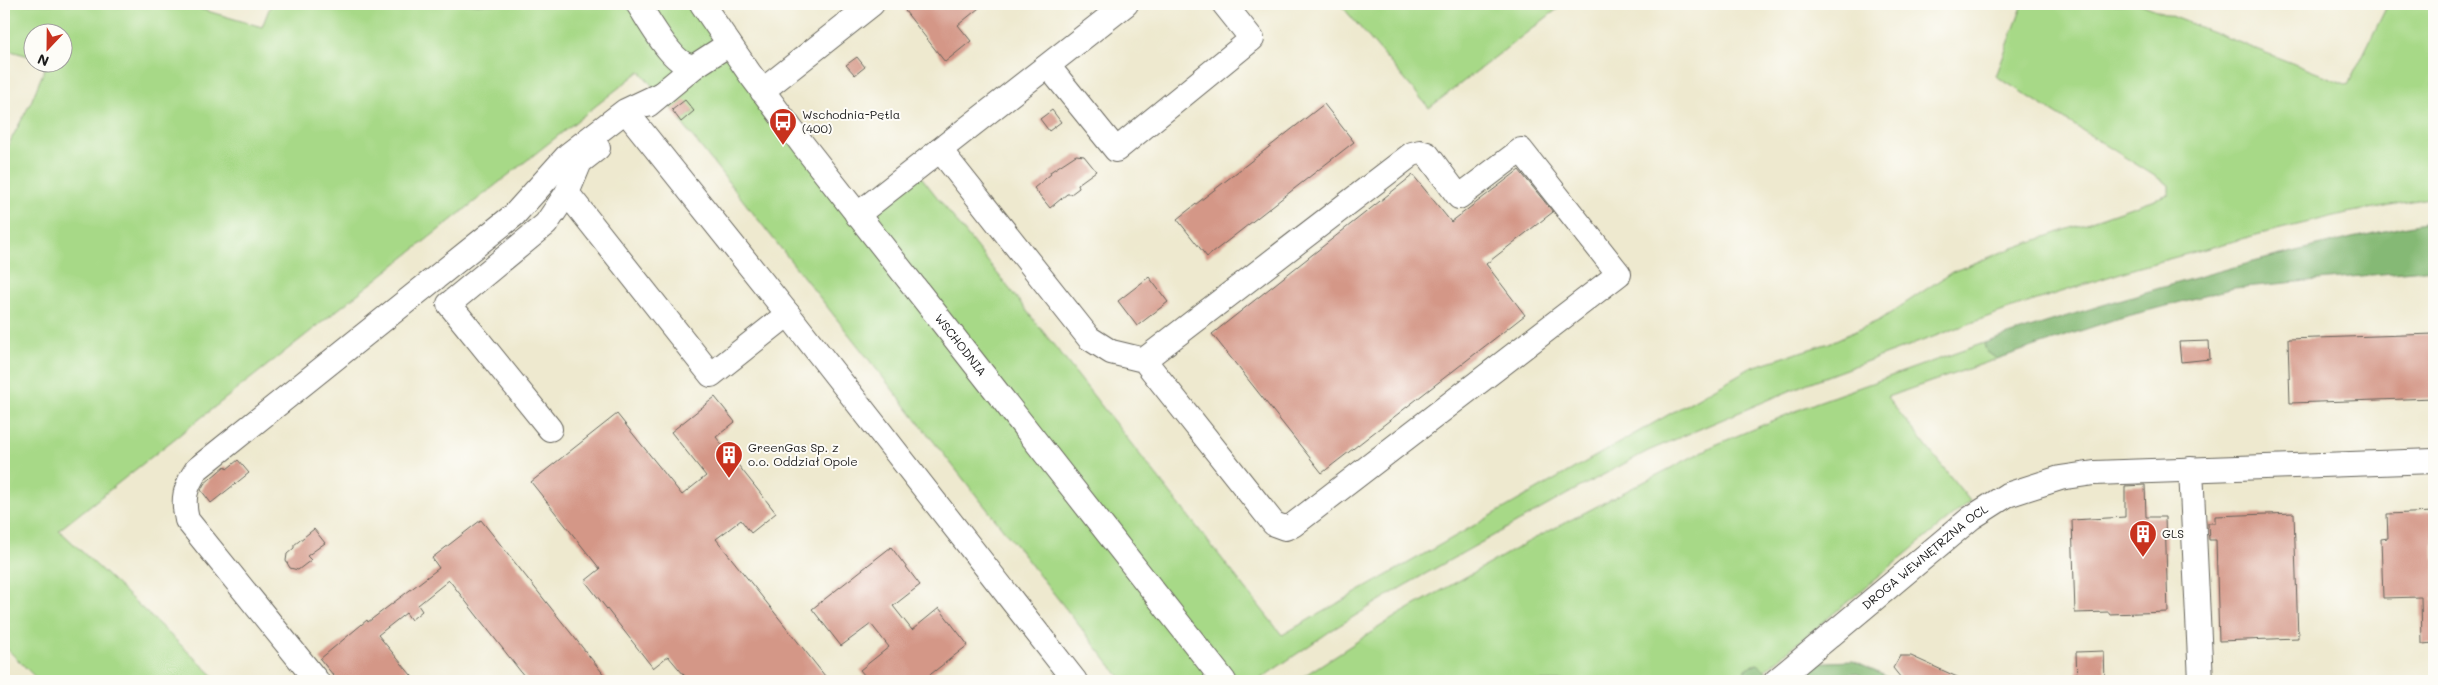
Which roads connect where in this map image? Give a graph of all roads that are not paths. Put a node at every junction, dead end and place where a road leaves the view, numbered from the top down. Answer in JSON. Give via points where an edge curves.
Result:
{"nodes":[{"id":1,"x":638,"y":4,"type":"edge"},
{"id":2,"x":702,"y":4,"type":"edge"},
{"id":3,"x":1126,"y":4,"type":"edge"},
{"id":4,"x":1224,"y":4,"type":"edge"},
{"id":5,"x":861,"y":7,"type":"edge"},
{"id":6,"x":729,"y":44,"type":"junction"},
{"id":7,"x":695,"y":66,"type":"junction"},
{"id":8,"x":1048,"y":66,"type":"junction"},
{"id":9,"x":762,"y":91,"type":"junction"},
{"id":10,"x":661,"y":94,"type":"junction"},
{"id":11,"x":632,"y":119,"type":"junction"},
{"id":12,"x":940,"y":150,"type":"junction"},
{"id":13,"x":567,"y":193,"type":"junction"},
{"id":14,"x":857,"y":215,"type":"junction"},
{"id":15,"x":788,"y":314,"type":"junction"},
{"id":16,"x":1144,"y":360,"type":"junction"},
{"id":17,"x":550,"y":429,"type":"dead end"},
{"id":18,"x":2434,"y":461,"type":"edge"},
{"id":19,"x":2192,"y":469,"type":"junction"},
{"id":20,"x":316,"y":681,"type":"edge"},
{"id":21,"x":1075,"y":681,"type":"edge"},
{"id":22,"x":1224,"y":681,"type":"edge"},
{"id":23,"x":1776,"y":681,"type":"edge"},
{"id":24,"x":2201,"y":681,"type":"edge"}],
"edges":[{"from":1,"to":7,"type":"street","via":[[681,63]]},
{"from":2,"to":6,"type":"street","name":"WSCHODNIA"},
{"from":3,"to":8,"type":"street"},
{"from":4,"to":8,"type":"street","via":[[1252,39],[1116,150]]},
{"from":5,"to":9,"type":"street"},
{"from":6,"to":7,"type":"street"},
{"from":6,"to":9,"type":"street","name":"WSCHODNIA"},
{"from":7,"to":10,"type":"street"},
{"from":8,"to":12,"type":"street"},
{"from":9,"to":14,"type":"street","name":"WSCHODNIA"},
{"from":10,"to":11,"type":"street"},
{"from":10,"to":20,"type":"street","via":[[625,111],[568,155],[514,215],[197,469],[187,484],[183,502],[187,520]]},
{"from":11,"to":13,"type":"street","via":[[580,162]]},
{"from":11,"to":15,"type":"street"},
{"from":12,"to":14,"type":"street"},
{"from":12,"to":16,"type":"street","via":[[1089,338],[1111,352]]},
{"from":13,"to":15,"type":"street","via":[[711,375]]},
{"from":13,"to":17,"type":"street","via":[[546,224],[448,304]]},
{"from":14,"to":22,"type":"street","name":"WSCHODNIA"},
{"from":15,"to":21,"type":"street"},
{"from":16,"to":16,"type":"street","via":[[1274,524],[1285,528],[1619,274],[1521,150],[1459,197],[1427,154],[1420,152],[1412,154]]},
{"from":18,"to":19,"type":"street","name":"DROGA WEWNĘTRZNA OCL"},
{"from":19,"to":23,"type":"street","name":"DROGA WEWNĘTRZNA OCL","via":[[2094,472],[2060,478],[2007,495],[1971,518]]},
{"from":19,"to":24,"type":"street"}]}
